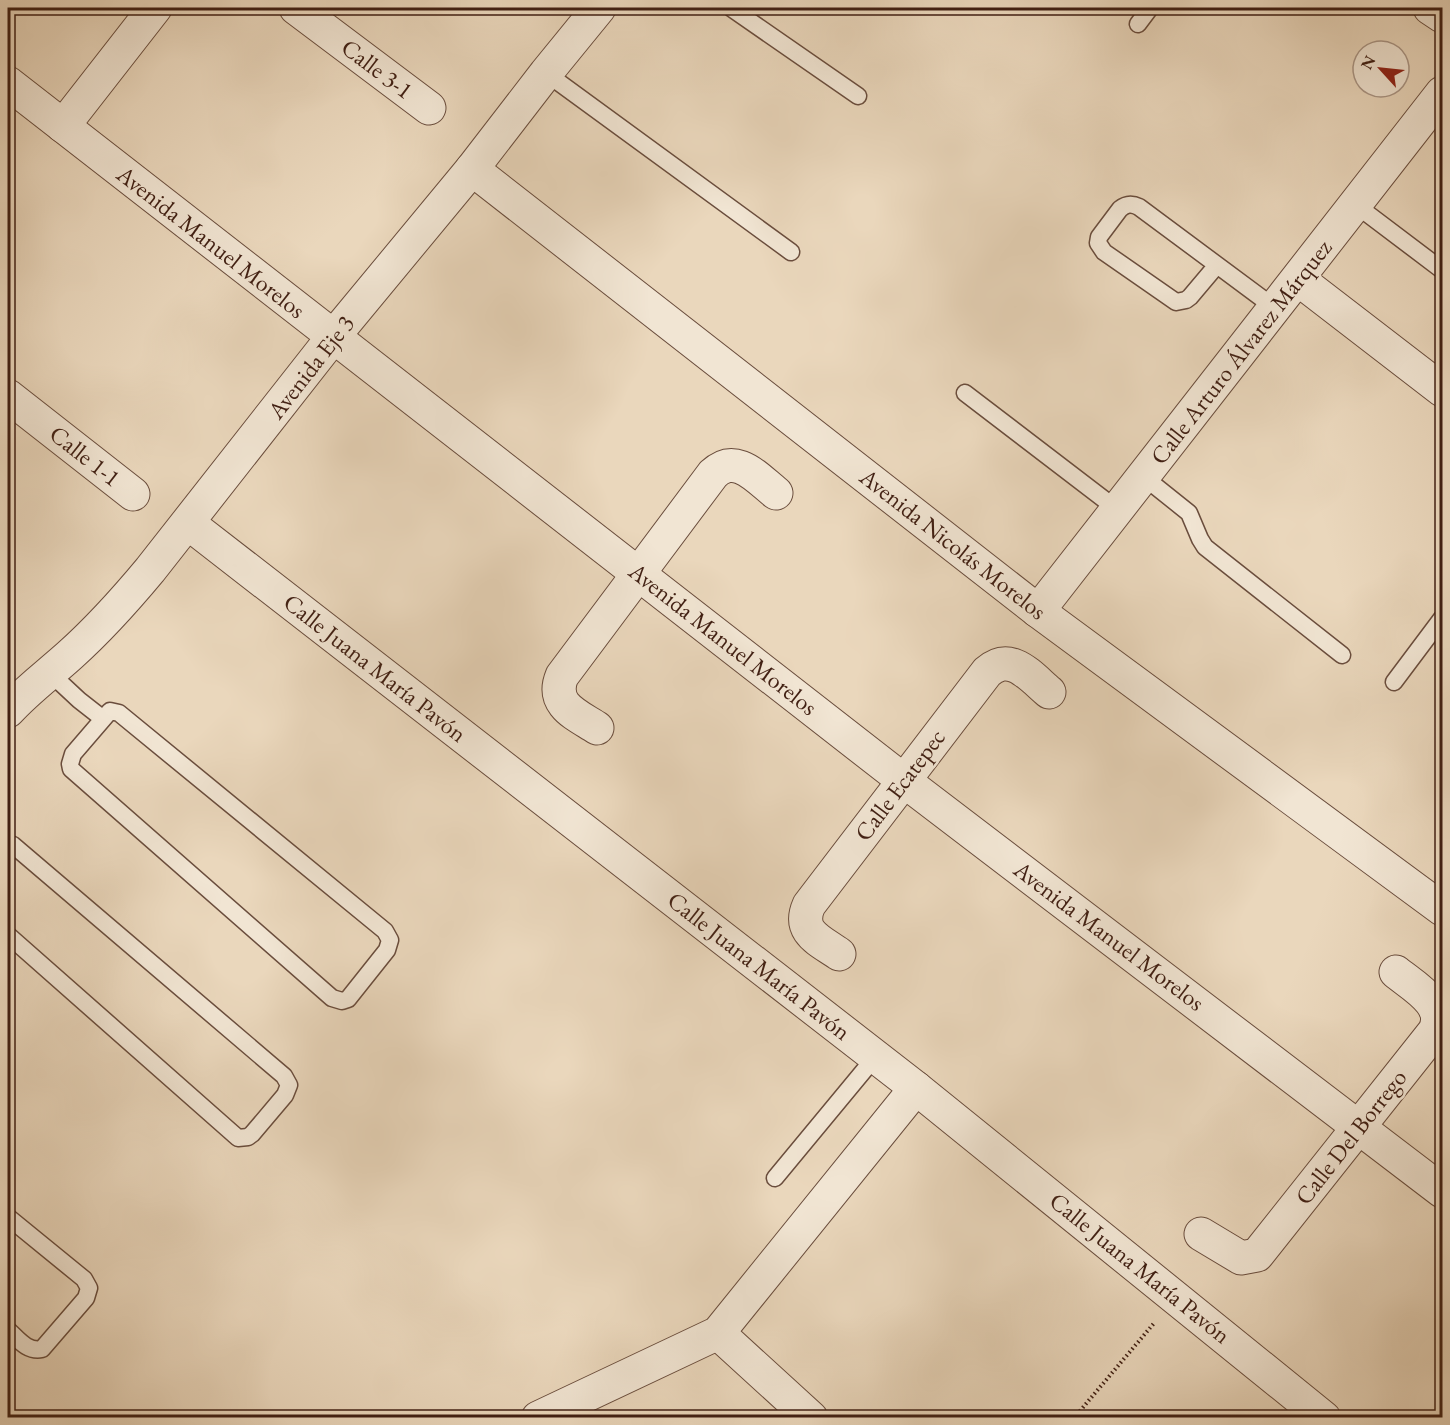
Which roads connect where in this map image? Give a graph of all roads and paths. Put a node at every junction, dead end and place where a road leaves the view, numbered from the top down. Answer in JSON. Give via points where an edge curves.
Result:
{"nodes":[{"id":1,"x":155,"y":8,"type":"edge"},
{"id":2,"x":296,"y":8,"type":"edge"},
{"id":3,"x":599,"y":8,"type":"edge"},
{"id":4,"x":731,"y":8,"type":"edge"},
{"id":5,"x":1150,"y":8,"type":"edge"},
{"id":6,"x":1430,"y":8,"type":"edge"},
{"id":7,"x":1443,"y":16,"type":"edge"},
{"id":8,"x":1138,"y":24,"type":"dead end"},
{"id":9,"x":546,"y":73,"type":"junction"},
{"id":10,"x":8,"y":83,"type":"edge"},
{"id":11,"x":1443,"y":93,"type":"edge"},
{"id":12,"x":858,"y":96,"type":"dead end"},
{"id":13,"x":429,"y":108,"type":"dead end"},
{"id":14,"x":63,"y":126,"type":"junction"},
{"id":15,"x":472,"y":169,"type":"junction"},
{"id":16,"x":1356,"y":205,"type":"junction"},
{"id":17,"x":790,"y":252,"type":"dead end"},
{"id":18,"x":1217,"y":266,"type":"junction"},
{"id":19,"x":1443,"y":270,"type":"edge"},
{"id":20,"x":1298,"y":279,"type":"junction"},
{"id":21,"x":1275,"y":308,"type":"junction"},
{"id":22,"x":333,"y":338,"type":"junction"},
{"id":23,"x":1443,"y":390,"type":"edge"},
{"id":24,"x":965,"y":393,"type":"dead end"},
{"id":25,"x":8,"y":396,"type":"edge"},
{"id":26,"x":1144,"y":477,"type":"junction"},
{"id":27,"x":776,"y":493,"type":"dead end"},
{"id":28,"x":133,"y":494,"type":"dead end"},
{"id":29,"x":1118,"y":510,"type":"junction"},
{"id":30,"x":188,"y":523,"type":"junction"},
{"id":31,"x":640,"y":574,"type":"junction"},
{"id":32,"x":1038,"y":611,"type":"junction"},
{"id":33,"x":1443,"y":618,"type":"edge"},
{"id":34,"x":1342,"y":655,"type":"dead end"},
{"id":35,"x":49,"y":672,"type":"junction"},
{"id":36,"x":1394,"y":682,"type":"dead end"},
{"id":37,"x":1049,"y":692,"type":"dead end"},
{"id":38,"x":9,"y":705,"type":"edge"},
{"id":39,"x":102,"y":718,"type":"junction"},
{"id":40,"x":597,"y":728,"type":"dead end"},
{"id":41,"x":903,"y":780,"type":"junction"},
{"id":42,"x":8,"y":843,"type":"edge"},
{"id":43,"x":1440,"y":902,"type":"edge"},
{"id":44,"x":8,"y":935,"type":"edge"},
{"id":45,"x":838,"y":954,"type":"dead end"},
{"id":46,"x":1396,"y":972,"type":"dead end"},
{"id":47,"x":876,"y":1056,"type":"junction"},
{"id":48,"x":916,"y":1088,"type":"junction"},
{"id":49,"x":1359,"y":1126,"type":"junction"},
{"id":50,"x":775,"y":1178,"type":"dead end"},
{"id":51,"x":1443,"y":1191,"type":"edge"},
{"id":52,"x":8,"y":1217,"type":"edge"},
{"id":53,"x":1201,"y":1234,"type":"dead end"},
{"id":54,"x":1175,"y":1297,"type":"junction"},
{"id":55,"x":8,"y":1330,"type":"edge"},
{"id":56,"x":718,"y":1333,"type":"junction"},
{"id":57,"x":538,"y":1418,"type":"edge"},
{"id":58,"x":811,"y":1418,"type":"edge"},
{"id":59,"x":1074,"y":1418,"type":"edge"},
{"id":60,"x":1324,"y":1418,"type":"edge"}],
"edges":[{"from":1,"to":14,"type":"street"},
{"from":2,"to":13,"type":"street","name":"Calle 3-1"},
{"from":3,"to":9,"type":"street","name":"Avenida Eje 3"},
{"from":4,"to":12,"type":"lane"},
{"from":5,"to":8,"type":"lane"},
{"from":6,"to":7,"type":"street"},
{"from":9,"to":15,"type":"street","name":"Avenida Eje 3"},
{"from":9,"to":17,"type":"lane"},
{"from":10,"to":14,"type":"street","name":"Avenida Manuel Morelos"},
{"from":11,"to":16,"type":"street","name":"Calle Arturo Álvarez Márquez"},
{"from":14,"to":22,"type":"street","name":"Avenida Manuel Morelos"},
{"from":15,"to":22,"type":"street","name":"Avenida Eje 3"},
{"from":15,"to":32,"type":"street","name":"Avenida Nicolás Morelos"},
{"from":16,"to":19,"type":"lane"},
{"from":16,"to":20,"type":"street","name":"Calle Arturo Álvarez Márquez"},
{"from":18,"to":18,"type":"lane","via":[[1134,205],[1120,209],[1099,237],[1104,252],[1176,302],[1190,297]]},
{"from":18,"to":21,"type":"lane"},
{"from":20,"to":21,"type":"street","name":"Calle Arturo Álvarez Márquez"},
{"from":20,"to":23,"type":"street"},
{"from":21,"to":26,"type":"street","name":"Calle Arturo Álvarez Márquez"},
{"from":22,"to":30,"type":"street","name":"Avenida Eje 3"},
{"from":22,"to":31,"type":"street","name":"Avenida Manuel Morelos"},
{"from":24,"to":29,"type":"lane"},
{"from":25,"to":28,"type":"street","name":"Calle 1-1"},
{"from":26,"to":29,"type":"street","name":"Calle Arturo Álvarez Márquez"},
{"from":26,"to":34,"type":"lane","via":[[1190,513],[1205,547]]},
{"from":27,"to":31,"type":"street","via":[[737,465],[720,468]]},
{"from":29,"to":32,"type":"street","name":"Calle Arturo Álvarez Márquez"},
{"from":30,"to":35,"type":"street","name":"Avenida Eje 3","via":[[118,607]]},
{"from":30,"to":47,"type":"street","name":"Calle Juana María Pavón"},
{"from":31,"to":40,"type":"street","via":[[559,684],[558,693],[567,708]]},
{"from":31,"to":41,"type":"street","name":"Avenida Manuel Morelos"},
{"from":32,"to":43,"type":"street","name":"Avenida Nicolás Morelos"},
{"from":33,"to":36,"type":"lane"},
{"from":35,"to":38,"type":"street","name":"Avenida Eje 3"},
{"from":35,"to":39,"type":"lane"},
{"from":37,"to":41,"type":"street","name":"Calle Ecatepec","via":[[1011,664],[994,666]]},
{"from":39,"to":39,"type":"lane","via":[[70,758],[74,773],[332,998],[348,999],[387,950],[390,940],[385,931],[119,713],[110,711]]},
{"from":41,"to":45,"type":"street","name":"Calle Ecatepec","via":[[805,913],[808,931]]},
{"from":41,"to":49,"type":"street","name":"Avenida Manuel Morelos"},
{"from":42,"to":44,"type":"lane","via":[[284,1076],[289,1085],[285,1095],[252,1134],[238,1138]]},
{"from":46,"to":49,"type":"street","name":"Calle Del Borrego","via":[[1431,1000],[1438,1024]]},
{"from":47,"to":48,"type":"street","name":"Calle Juana María Pavón"},
{"from":47,"to":50,"type":"lane"},
{"from":48,"to":54,"type":"street","name":"Calle Juana María Pavón"},
{"from":48,"to":56,"type":"street"},
{"from":49,"to":51,"type":"street","name":"Avenida Manuel Morelos"},
{"from":49,"to":53,"type":"street","name":"Calle Del Borrego","via":[[1257,1255],[1241,1258]]},
{"from":52,"to":55,"type":"lane","via":[[84,1279],[89,1288],[86,1298],[42,1349],[32,1350]]},
{"from":54,"to":59,"type":"path"},
{"from":54,"to":60,"type":"street","name":"Calle Juana María Pavón"},
{"from":56,"to":57,"type":"street"},
{"from":56,"to":58,"type":"street"}]}
